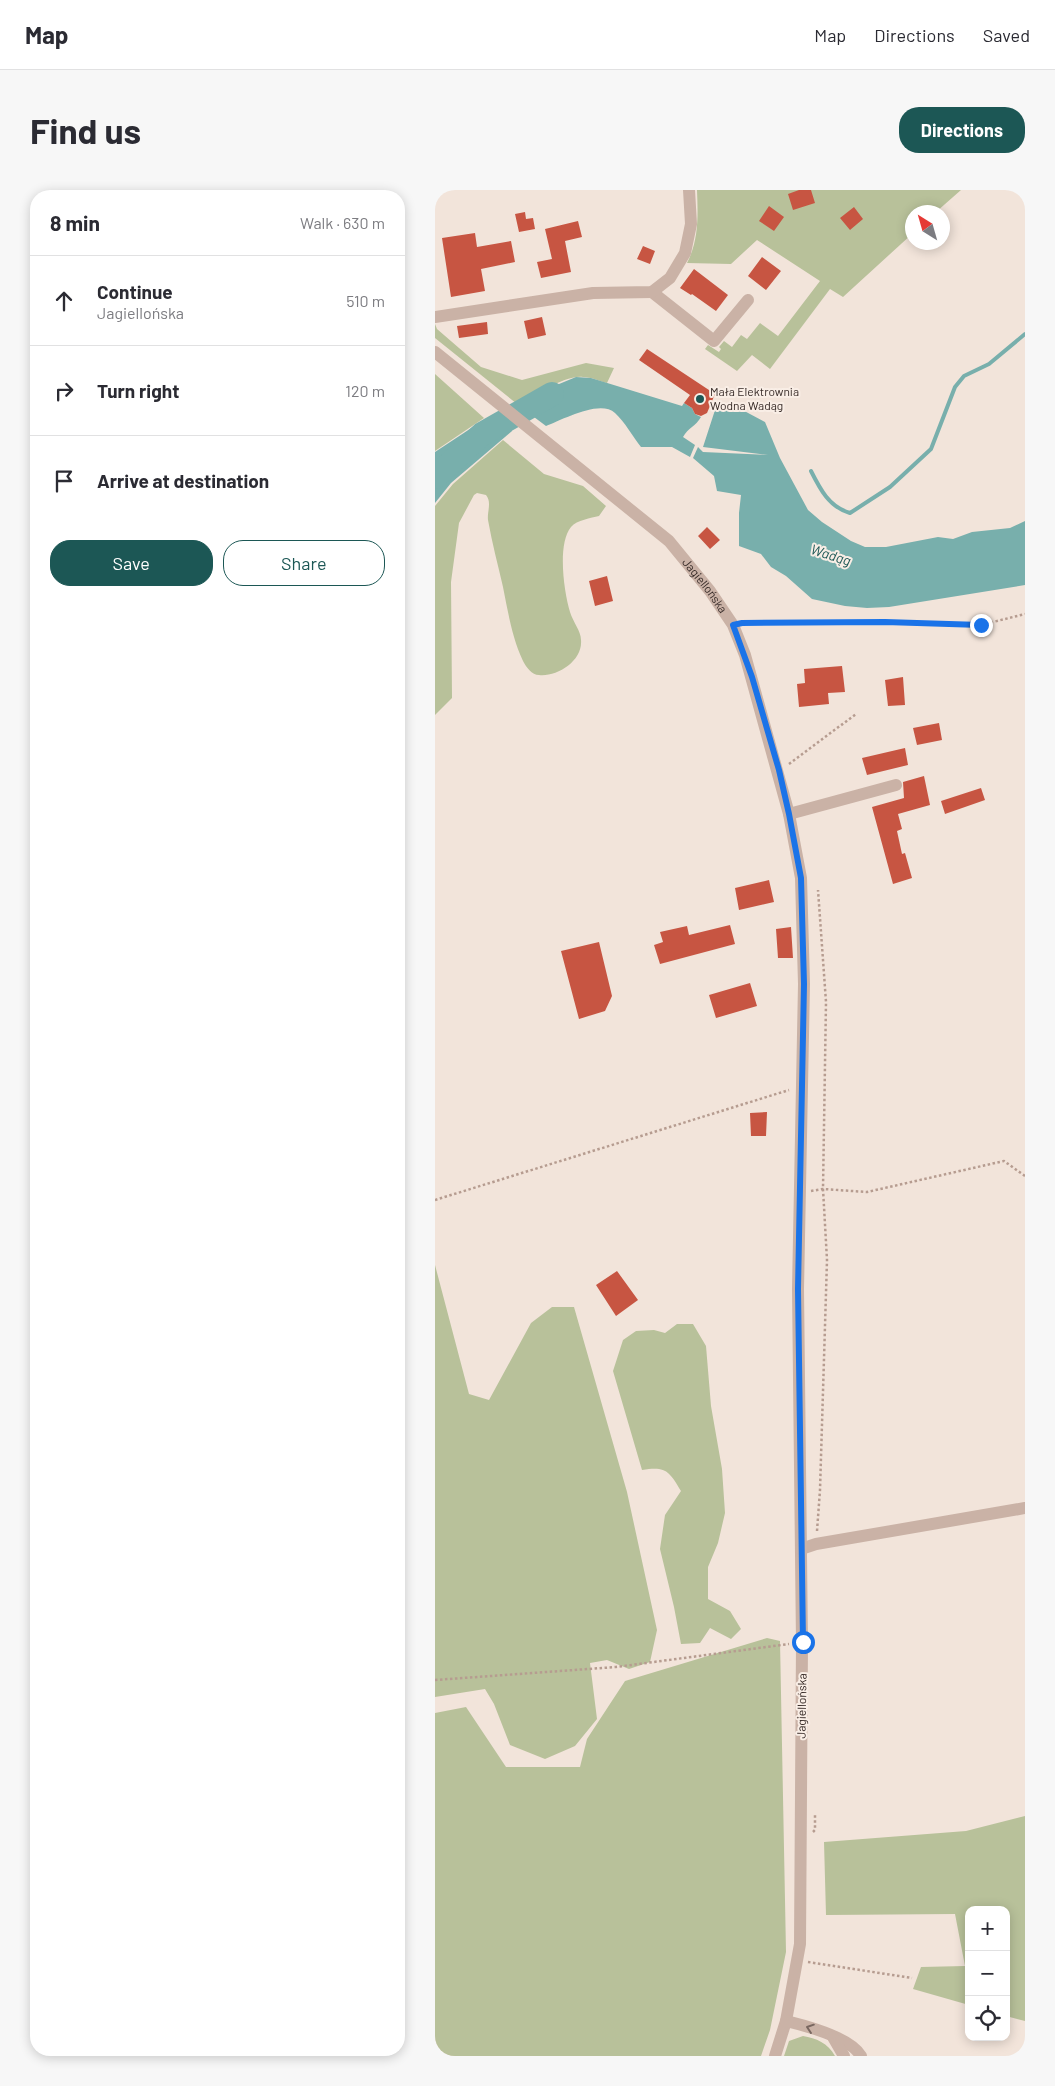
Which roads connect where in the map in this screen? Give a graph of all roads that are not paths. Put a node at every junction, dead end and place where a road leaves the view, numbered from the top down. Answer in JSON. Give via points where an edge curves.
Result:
{"nodes":[{"id":1,"x":689,"y":190,"type":"edge"},
{"id":2,"x":651,"y":292,"type":"junction"},
{"id":3,"x":748,"y":300,"type":"dead end"},
{"id":4,"x":435,"y":317,"type":"edge"},
{"id":5,"x":435,"y":352,"type":"edge"},
{"id":6,"x":897,"y":785,"type":"dead end"},
{"id":7,"x":789,"y":814,"type":"junction"},
{"id":8,"x":1025,"y":1508,"type":"edge"},
{"id":9,"x":801,"y":1549,"type":"junction"},
{"id":10,"x":786,"y":2022,"type":"junction"},
{"id":11,"x":833,"y":2037,"type":"junction"},
{"id":12,"x":775,"y":2056,"type":"edge"},
{"id":13,"x":844,"y":2056,"type":"edge"},
{"id":14,"x":861,"y":2056,"type":"edge"}],
"edges":[{"from":1,"to":2,"type":"street","via":[[691,224],[685,253],[670,278]]},
{"from":2,"to":3,"type":"street","via":[[714,341]]},
{"from":2,"to":4,"type":"street","via":[[593,293]]},
{"from":5,"to":7,"type":"street","name":"Jagiellońska","via":[[669,541],[710,591],[733,625],[752,677]]},
{"from":6,"to":7,"type":"street"},
{"from":7,"to":9,"type":"street","name":"Jagiellońska","via":[[801,878],[804,984],[798,1289]]},
{"from":8,"to":9,"type":"street"},
{"from":9,"to":10,"type":"street","name":"Jagiellońska","via":[[800,1944]]},
{"from":11,"to":10,"type":"street","one_way":true},
{"from":10,"to":12,"type":"street","name":"Jagiellońska"},
{"from":11,"to":13,"type":"street"},
{"from":11,"to":14,"type":"street","via":[[851,2044]]}]}
